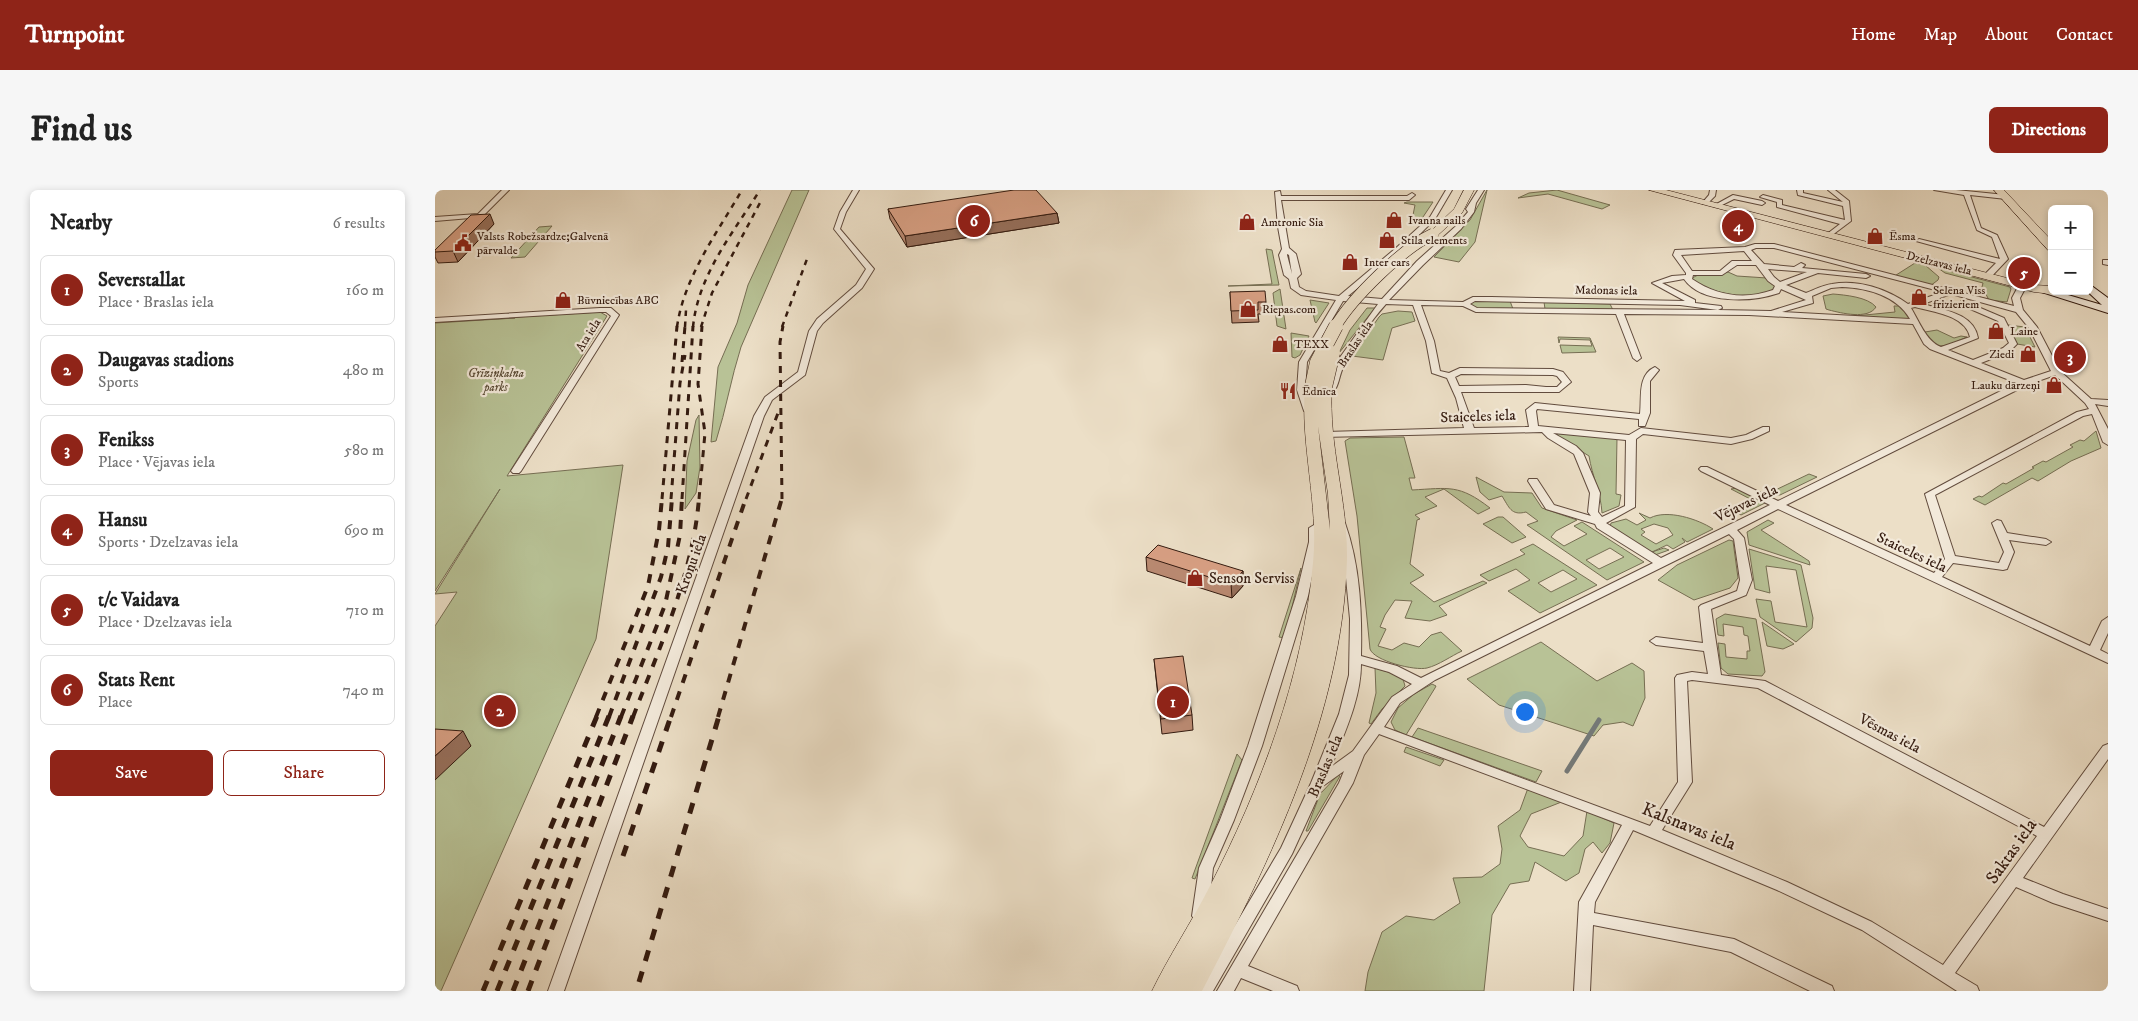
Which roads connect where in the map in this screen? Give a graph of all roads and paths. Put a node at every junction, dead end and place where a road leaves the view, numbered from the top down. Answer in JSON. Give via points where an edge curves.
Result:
{"nodes":[{"id":1,"x":507,"y":190,"type":"edge"},
{"id":2,"x":855,"y":190,"type":"edge"},
{"id":3,"x":1327,"y":190,"type":"edge"},
{"id":4,"x":1449,"y":190,"type":"edge"},
{"id":5,"x":1469,"y":190,"type":"edge"},
{"id":6,"x":1481,"y":190,"type":"edge"},
{"id":7,"x":1654,"y":190,"type":"edge"},
{"id":8,"x":1713,"y":190,"type":"edge"},
{"id":9,"x":1799,"y":190,"type":"edge"},
{"id":10,"x":1831,"y":190,"type":"edge"},
{"id":11,"x":1937,"y":190,"type":"edge"},
{"id":12,"x":1278,"y":194,"type":"edge"},
{"id":13,"x":2003,"y":194,"type":"edge"},
{"id":14,"x":1412,"y":195,"type":"dead end"},
{"id":15,"x":1967,"y":195,"type":"junction"},
{"id":16,"x":1327,"y":198,"type":"junction"},
{"id":17,"x":1474,"y":204,"type":"junction"},
{"id":18,"x":1710,"y":204,"type":"junction"},
{"id":19,"x":1847,"y":205,"type":"junction"},
{"id":20,"x":435,"y":218,"type":"edge"},
{"id":21,"x":1433,"y":218,"type":"junction"},
{"id":22,"x":1846,"y":223,"type":"junction"},
{"id":23,"x":1434,"y":235,"type":"junction"},
{"id":24,"x":1829,"y":235,"type":"junction"},
{"id":25,"x":1919,"y":241,"type":"dead end"},
{"id":26,"x":2048,"y":244,"type":"edge"},
{"id":27,"x":1746,"y":249,"type":"junction"},
{"id":28,"x":1812,"y":256,"type":"junction"},
{"id":29,"x":2001,"y":262,"type":"junction"},
{"id":30,"x":1760,"y":264,"type":"junction"},
{"id":31,"x":1795,"y":269,"type":"junction"},
{"id":32,"x":1818,"y":272,"type":"junction"},
{"id":33,"x":1689,"y":275,"type":"junction"},
{"id":34,"x":1987,"y":276,"type":"junction"},
{"id":35,"x":1892,"y":279,"type":"junction"},
{"id":36,"x":1779,"y":284,"type":"junction"},
{"id":37,"x":2029,"y":287,"type":"junction"},
{"id":38,"x":2048,"y":289,"type":"edge"},
{"id":39,"x":2093,"y":291,"type":"edge"},
{"id":40,"x":1947,"y":294,"type":"junction"},
{"id":41,"x":1806,"y":296,"type":"junction"},
{"id":42,"x":1341,"y":298,"type":"junction"},
{"id":43,"x":1934,"y":299,"type":"junction"},
{"id":44,"x":1385,"y":302,"type":"junction"},
{"id":45,"x":1416,"y":303,"type":"junction"},
{"id":46,"x":1464,"y":304,"type":"junction"},
{"id":47,"x":1693,"y":304,"type":"junction"},
{"id":48,"x":2108,"y":304,"type":"edge"},
{"id":49,"x":1911,"y":306,"type":"junction"},
{"id":50,"x":2019,"y":310,"type":"junction"},
{"id":51,"x":2108,"y":310,"type":"edge"},
{"id":52,"x":1620,"y":313,"type":"junction"},
{"id":53,"x":1747,"y":313,"type":"junction"},
{"id":54,"x":1770,"y":315,"type":"junction"},
{"id":55,"x":435,"y":320,"type":"edge"},
{"id":56,"x":1916,"y":322,"type":"junction"},
{"id":57,"x":1941,"y":350,"type":"junction"},
{"id":58,"x":1637,"y":358,"type":"dead end"},
{"id":59,"x":1973,"y":363,"type":"junction"},
{"id":60,"x":1655,"y":370,"type":"dead end"},
{"id":61,"x":2056,"y":372,"type":"junction"},
{"id":62,"x":1450,"y":376,"type":"junction"},
{"id":63,"x":2024,"y":383,"type":"junction"},
{"id":64,"x":1456,"y":388,"type":"junction"},
{"id":65,"x":1320,"y":391,"type":"junction"},
{"id":66,"x":2088,"y":401,"type":"junction"},
{"id":67,"x":2108,"y":403,"type":"edge"},
{"id":68,"x":1309,"y":411,"type":"junction"},
{"id":69,"x":2094,"y":411,"type":"junction"},
{"id":70,"x":1644,"y":417,"type":"junction"},
{"id":71,"x":1534,"y":429,"type":"junction"},
{"id":72,"x":1545,"y":429,"type":"junction"},
{"id":73,"x":1766,"y":429,"type":"dead end"},
{"id":74,"x":1641,"y":431,"type":"junction"},
{"id":75,"x":1470,"y":432,"type":"junction"},
{"id":76,"x":1326,"y":435,"type":"junction"},
{"id":77,"x":1631,"y":438,"type":"junction"},
{"id":78,"x":2108,"y":442,"type":"edge"},
{"id":79,"x":1705,"y":468,"type":"dead end"},
{"id":80,"x":517,"y":471,"type":"dead end"},
{"id":81,"x":1533,"y":481,"type":"dead end"},
{"id":82,"x":1318,"y":485,"type":"junction"},
{"id":83,"x":1778,"y":506,"type":"junction"},
{"id":84,"x":1338,"y":518,"type":"junction"},
{"id":85,"x":1600,"y":522,"type":"junction"},
{"id":86,"x":1997,"y":523,"type":"dead end"},
{"id":87,"x":1729,"y":529,"type":"junction"},
{"id":88,"x":2002,"y":536,"type":"junction"},
{"id":89,"x":2046,"y":542,"type":"dead end"},
{"id":90,"x":1950,"y":559,"type":"junction"},
{"id":91,"x":1661,"y":563,"type":"junction"},
{"id":92,"x":1935,"y":579,"type":"junction"},
{"id":93,"x":2108,"y":621,"type":"edge"},
{"id":94,"x":1656,"y":641,"type":"dead end"},
{"id":95,"x":1710,"y":648,"type":"junction"},
{"id":96,"x":2093,"y":652,"type":"junction"},
{"id":97,"x":1356,"y":658,"type":"junction"},
{"id":98,"x":2108,"y":659,"type":"edge"},
{"id":99,"x":1715,"y":678,"type":"junction"},
{"id":100,"x":1421,"y":683,"type":"junction"},
{"id":101,"x":1377,"y":729,"type":"junction"},
{"id":102,"x":2108,"y":749,"type":"edge"},
{"id":103,"x":1358,"y":754,"type":"junction"},
{"id":104,"x":1318,"y":783,"type":"junction"},
{"id":105,"x":1630,"y":823,"type":"junction"},
{"id":106,"x":1653,"y":833,"type":"junction"},
{"id":107,"x":2045,"y":834,"type":"junction"},
{"id":108,"x":2014,"y":880,"type":"junction"},
{"id":109,"x":2108,"y":915,"type":"edge"},
{"id":110,"x":1585,"y":917,"type":"junction"},
{"id":111,"x":1198,"y":932,"type":"junction"},
{"id":112,"x":1237,"y":970,"type":"junction"},
{"id":113,"x":1945,"y":974,"type":"junction"},
{"id":114,"x":556,"y":991,"type":"edge"},
{"id":115,"x":1165,"y":991,"type":"edge"},
{"id":116,"x":1189,"y":991,"type":"edge"},
{"id":117,"x":1204,"y":991,"type":"edge"},
{"id":118,"x":1225,"y":991,"type":"edge"},
{"id":119,"x":1291,"y":991,"type":"edge"},
{"id":120,"x":1582,"y":991,"type":"edge"},
{"id":121,"x":1826,"y":991,"type":"edge"},
{"id":122,"x":1971,"y":991,"type":"edge"}],
"edges":[{"from":1,"to":20,"type":"street","via":[[480,216]]},
{"from":2,"to":114,"type":"street","name":"Kroņu iela","via":[[837,229],[870,269],[859,286],[820,321],[802,373],[769,399],[759,416]]},
{"from":3,"to":16,"type":"street"},
{"from":4,"to":21,"type":"street"},
{"from":5,"to":23,"type":"main road","via":[[1461,206]]},
{"from":6,"to":17,"type":"street"},
{"from":7,"to":18,"type":"main road","name":"Dzelzavas iela"},
{"from":8,"to":18,"type":"street"},
{"from":9,"to":19,"type":"street","via":[[1800,194]]},
{"from":10,"to":19,"type":"street"},
{"from":11,"to":15,"type":"street"},
{"from":12,"to":16,"type":"street"},
{"from":12,"to":42,"type":"street","name":"Braslas iela","via":[[1286,249],[1283,255],[1294,285],[1299,290]]},
{"from":13,"to":15,"type":"street"},
{"from":13,"to":26,"type":"main road"},
{"from":14,"to":16,"type":"street","via":[[1409,198]]},
{"from":15,"to":29,"type":"street","via":[[1980,228],[1995,236],[2003,259]]},
{"from":17,"to":23,"type":"street"},
{"from":17,"to":44,"type":"street","via":[[1460,226],[1411,272]]},
{"from":18,"to":22,"type":"street","via":[[1733,197],[1780,201],[1779,206]]},
{"from":18,"to":24,"type":"main road","name":"Dzelzavas iela"},
{"from":19,"to":22,"type":"street"},
{"from":21,"to":23,"type":"street"},
{"from":21,"to":42,"type":"street"},
{"from":22,"to":24,"type":"street"},
{"from":23,"to":65,"type":"main road","bridge":true,"via":[[1354,315],[1338,340]]},
{"from":24,"to":34,"type":"main road","name":"Dzelzavas iela"},
{"from":25,"to":29,"type":"street"},
{"from":27,"to":28,"type":"street","via":[[1774,246]]},
{"from":27,"to":30,"type":"street"},
{"from":27,"to":33,"type":"street","via":[[1678,252]]},
{"from":28,"to":31,"type":"street"},
{"from":28,"to":35,"type":"street"},
{"from":29,"to":34,"type":"street"},
{"from":30,"to":31,"type":"street"},
{"from":30,"to":33,"type":"street","via":[[1735,263],[1722,273]]},
{"from":30,"to":36,"type":"street"},
{"from":31,"to":32,"type":"street"},
{"from":32,"to":35,"type":"street"},
{"from":32,"to":36,"type":"street"},
{"from":33,"to":36,"type":"street","via":[[1695,286],[1707,292],[1745,298],[1766,295],[1775,291]]},
{"from":33,"to":47,"type":"street","via":[[1656,283]]},
{"from":34,"to":37,"type":"main road","name":"Dzelzavas iela"},
{"from":35,"to":40,"type":"street"},
{"from":35,"to":43,"type":"street"},
{"from":36,"to":41,"type":"street"},
{"from":37,"to":38,"type":"main road"},
{"from":37,"to":50,"type":"street","via":[[2016,298]]},
{"from":37,"to":51,"type":"main road","name":"Dzelzavas iela"},
{"from":39,"to":48,"type":"main road"},
{"from":40,"to":43,"type":"street"},
{"from":40,"to":50,"type":"street"},
{"from":40,"to":59,"type":"street","via":[[1995,316],[2009,332],[2011,347]]},
{"from":41,"to":49,"type":"street","via":[[1835,286],[1853,286],[1890,296]]},
{"from":41,"to":54,"type":"street","via":[[1810,301]]},
{"from":42,"to":44,"type":"street","name":"Braslas iela"},
{"from":42,"to":68,"type":"street","via":[[1303,362],[1301,390]]},
{"from":43,"to":49,"type":"street"},
{"from":44,"to":45,"type":"street","name":"Madonas iela"},
{"from":44,"to":65,"type":"street","name":"Braslas iela","via":[[1345,357],[1329,393]]},
{"from":45,"to":46,"type":"street","name":"Madonas iela"},
{"from":45,"to":62,"type":"street","via":[[1430,341],[1436,373]]},
{"from":46,"to":47,"type":"street","name":"Madonas iela","via":[[1473,299]]},
{"from":46,"to":52,"type":"street","name":"Madonas iela","via":[[1476,310]]},
{"from":47,"to":53,"type":"street","name":"Madonas iela"},
{"from":49,"to":56,"type":"street"},
{"from":49,"to":57,"type":"street","via":[[1967,322],[1974,338]]},
{"from":50,"to":61,"type":"street","via":[[2033,327]]},
{"from":52,"to":53,"type":"street","name":"Madonas iela"},
{"from":52,"to":58,"type":"street"},
{"from":53,"to":54,"type":"street","name":"Madonas iela"},
{"from":54,"to":56,"type":"street","name":"Madonas iela"},
{"from":55,"to":80,"type":"street","name":"Ata iela","via":[[600,310],[608,310],[615,315]]},
{"from":56,"to":57,"type":"street","via":[[1927,342]]},
{"from":57,"to":59,"type":"street"},
{"from":59,"to":63,"type":"street"},
{"from":60,"to":70,"type":"street","via":[[1646,381]]},
{"from":61,"to":63,"type":"street","name":"Vējavas iela"},
{"from":61,"to":66,"type":"street"},
{"from":62,"to":64,"type":"street"},
{"from":62,"to":64,"type":"street","via":[[1460,370],[1553,372],[1567,382],[1559,389],[1546,390]]},
{"from":63,"to":83,"type":"street","name":"Vējavas iela"},
{"from":64,"to":75,"type":"street"},
{"from":65,"to":68,"type":"main road"},
{"from":65,"to":76,"type":"main road","name":"Braslas iela"},
{"from":66,"to":67,"type":"street"},
{"from":66,"to":69,"type":"street"},
{"from":68,"to":82,"type":"main road"},
{"from":69,"to":78,"type":"street"},
{"from":69,"to":90,"type":"street","via":[[2080,414],[1930,494]]},
{"from":70,"to":71,"type":"street","via":[[1535,406],[1531,410]]},
{"from":70,"to":74,"type":"street"},
{"from":71,"to":72,"type":"street","name":"Staiceles iela"},
{"from":71,"to":75,"type":"street","name":"Staiceles iela"},
{"from":72,"to":77,"type":"street","name":"Staiceles iela"},
{"from":72,"to":85,"type":"street","via":[[1581,456],[1594,490],[1593,512]]},
{"from":73,"to":74,"type":"street","via":[[1731,441]]},
{"from":74,"to":77,"type":"street"},
{"from":75,"to":76,"type":"street","name":"Staiceles iela"},
{"from":76,"to":84,"type":"main road","name":"Braslas iela"},
{"from":77,"to":85,"type":"street","via":[[1630,506]]},
{"from":79,"to":83,"type":"street","name":"Staiceles iela"},
{"from":81,"to":85,"type":"street","via":[[1549,507]]},
{"from":82,"to":111,"type":"street","via":[[1313,503],[1314,542],[1302,596],[1255,746],[1206,868]]},
{"from":82,"to":111,"type":"main road","via":[[1323,528],[1322,562],[1313,635],[1302,681],[1269,782]]},
{"from":83,"to":87,"type":"street","name":"Vējavas iela"},
{"from":83,"to":92,"type":"street","name":"Staiceles iela"},
{"from":84,"to":97,"type":"street","name":"Braslas iela","via":[[1349,546]]},
{"from":84,"to":116,"type":"main road","name":"Braslas iela","via":[[1338,563],[1330,636],[1309,722],[1289,784],[1269,830]]},
{"from":85,"to":91,"type":"street","via":[[1601,526]]},
{"from":86,"to":88,"type":"street"},
{"from":87,"to":91,"type":"street","name":"Vējavas iela"},
{"from":87,"to":95,"type":"street","via":[[1739,538],[1746,580],[1742,593],[1705,607]]},
{"from":88,"to":89,"type":"street"},
{"from":88,"to":90,"type":"street","via":[[2009,552],[2003,567]]},
{"from":90,"to":92,"type":"street"},
{"from":91,"to":100,"type":"street","name":"Vējavas iela"},
{"from":92,"to":96,"type":"street","name":"Staiceles iela"},
{"from":93,"to":96,"type":"street"},
{"from":94,"to":95,"type":"street"},
{"from":95,"to":99,"type":"street"},
{"from":96,"to":98,"type":"street","name":"Staiceles iela"},
{"from":97,"to":100,"type":"street","via":[[1393,669]]},
{"from":97,"to":104,"type":"street","name":"Braslas iela","via":[[1345,714]]},
{"from":99,"to":106,"type":"street","name":"Vēsmas iela","via":[[1681,678],[1685,782]]},
{"from":99,"to":107,"type":"street","name":"Vēsmas iela","via":[[1761,684],[1785,695]]},
{"from":100,"to":101,"type":"street","name":"Vējavas iela","via":[[1396,700]]},
{"from":101,"to":103,"type":"street","name":"Braslas iela"},
{"from":101,"to":105,"type":"street","name":"Kalsnavas iela"},
{"from":102,"to":107,"type":"street","name":"Saktas iela"},
{"from":103,"to":104,"type":"street"},
{"from":103,"to":112,"type":"street","name":"Braslas iela","via":[[1346,783]]},
{"from":104,"to":117,"type":"street","name":"Braslas iela","via":[[1265,889]]},
{"from":105,"to":106,"type":"street","name":"Kalsnavas iela"},
{"from":105,"to":110,"type":"street","via":[[1587,902]]},
{"from":106,"to":113,"type":"street","name":"Kalsnavas iela","via":[[1782,886],[1867,926]]},
{"from":107,"to":108,"type":"street","name":"Saktas iela"},
{"from":108,"to":109,"type":"street","via":[[2041,893]]},
{"from":108,"to":113,"type":"street","name":"Saktas iela"},
{"from":110,"to":120,"type":"street"},
{"from":110,"to":121,"type":"street","via":[[1734,946]]},
{"from":111,"to":115,"type":"main road"},
{"from":112,"to":118,"type":"street","name":"Braslas iela"},
{"from":112,"to":119,"type":"street"},
{"from":113,"to":122,"type":"street","name":"Kalsnavas iela"}]}
